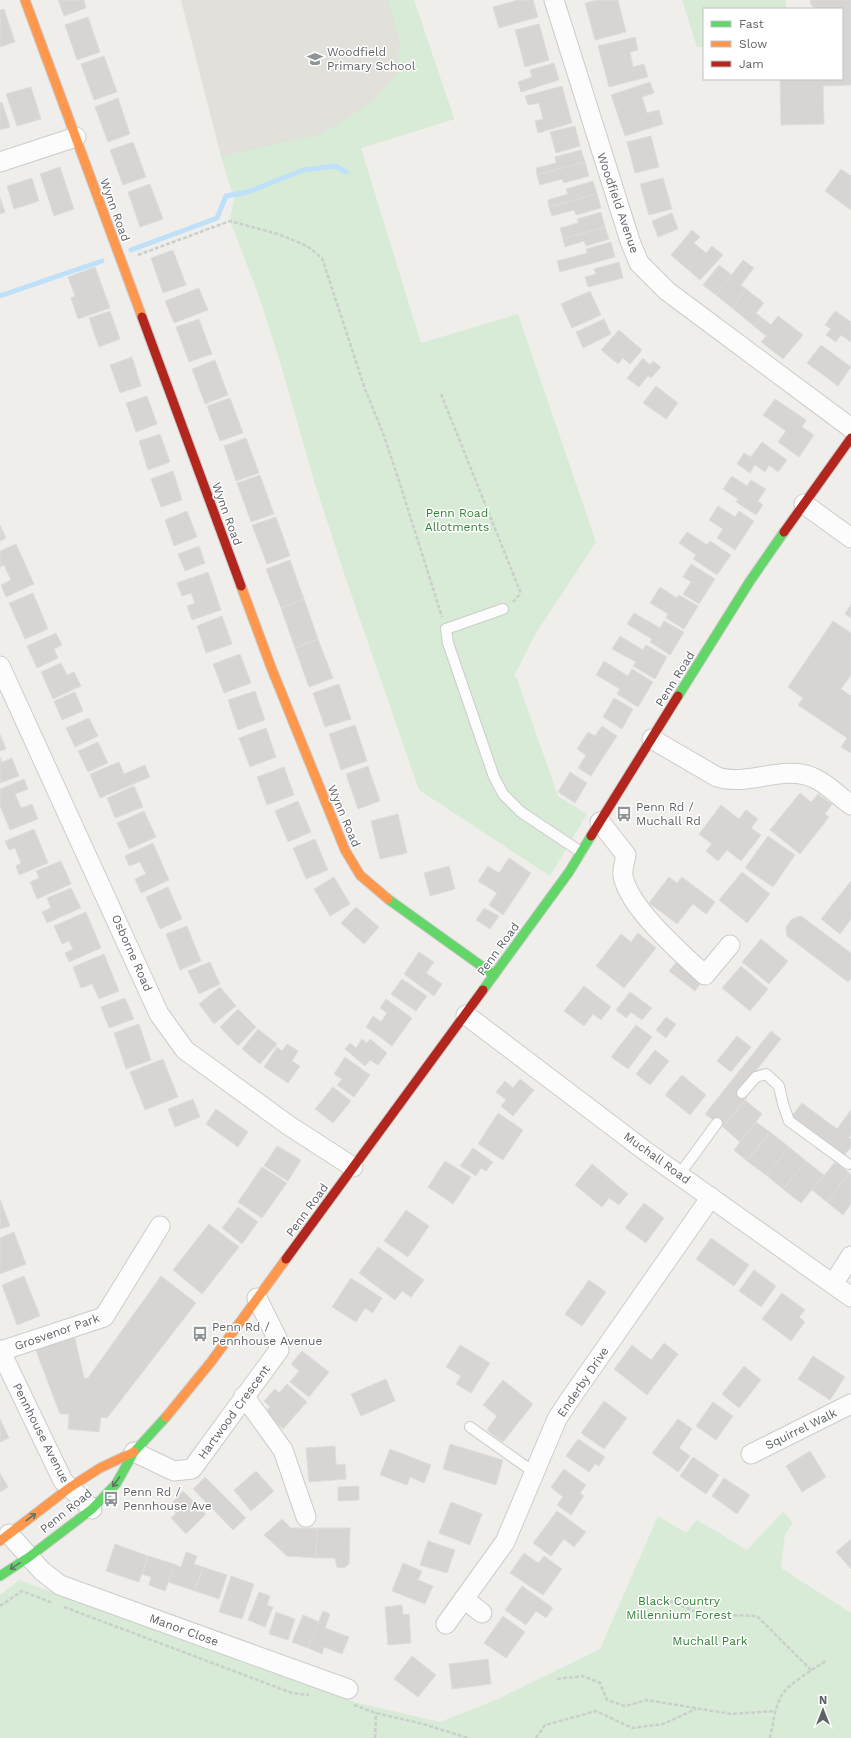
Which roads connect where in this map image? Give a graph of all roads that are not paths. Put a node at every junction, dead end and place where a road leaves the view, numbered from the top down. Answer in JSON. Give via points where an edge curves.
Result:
{"nodes":[{"id":1,"x":25,"y":0,"type":"edge"},
{"id":2,"x":554,"y":0,"type":"edge"},
{"id":3,"x":76,"y":137,"type":"junction"},
{"id":4,"x":0,"y":162,"type":"edge"},
{"id":5,"x":851,"y":428,"type":"edge"},
{"id":6,"x":851,"y":438,"type":"edge"},
{"id":7,"x":804,"y":504,"type":"junction"},
{"id":8,"x":851,"y":538,"type":"edge"},
{"id":9,"x":503,"y":609,"type":"road end"},
{"id":10,"x":0,"y":666,"type":"edge"},
{"id":11,"x":652,"y":739,"type":"junction"},
{"id":12,"x":851,"y":805,"type":"edge"},
{"id":13,"x":600,"y":822,"type":"junction"},
{"id":14,"x":581,"y":852,"type":"junction"},
{"id":15,"x":730,"y":945,"type":"dead end"},
{"id":16,"x":494,"y":975,"type":"junction"},
{"id":17,"x":466,"y":1015,"type":"junction"},
{"id":18,"x":742,"y":1093,"type":"dead end"},
{"id":19,"x":717,"y":1123,"type":"dead end"},
{"id":20,"x":848,"y":1164,"type":"dead end"},
{"id":21,"x":353,"y":1167,"type":"junction"},
{"id":22,"x":679,"y":1175,"type":"junction"},
{"id":23,"x":710,"y":1197,"type":"junction"},
{"id":24,"x":160,"y":1226,"type":"dead end"},
{"id":25,"x":851,"y":1256,"type":"edge"},
{"id":26,"x":832,"y":1284,"type":"junction"},
{"id":27,"x":851,"y":1297,"type":"edge"},
{"id":28,"x":257,"y":1298,"type":"junction"},
{"id":29,"x":0,"y":1350,"type":"edge"},
{"id":30,"x":244,"y":1396,"type":"junction"},
{"id":31,"x":851,"y":1404,"type":"edge"},
{"id":32,"x":470,"y":1427,"type":"dead end"},
{"id":33,"x":134,"y":1452,"type":"junction"},
{"id":34,"x":751,"y":1454,"type":"dead end"},
{"id":35,"x":535,"y":1472,"type":"junction"},
{"id":36,"x":69,"y":1488,"type":"junction"},
{"id":37,"x":92,"y":1509,"type":"junction"},
{"id":38,"x":306,"y":1517,"type":"dead end"},
{"id":39,"x":4,"y":1537,"type":"edge"},
{"id":40,"x":29,"y":1557,"type":"junction"},
{"id":41,"x":0,"y":1576,"type":"edge"},
{"id":42,"x":464,"y":1599,"type":"junction"},
{"id":43,"x":482,"y":1613,"type":"dead end"},
{"id":44,"x":446,"y":1624,"type":"dead end"},
{"id":45,"x":348,"y":1689,"type":"dead end"}],
"edges":[{"from":1,"to":3,"type":"main road","name":"Wynn Road"},
{"from":2,"to":5,"type":"street","name":"Woodfield Avenue","via":[[627,234],[639,263],[667,291]]},
{"from":3,"to":4,"type":"street"},
{"from":3,"to":16,"type":"main road","name":"Wynn Road","via":[[271,667],[345,850],[360,875],[375,889]]},
{"from":6,"to":7,"type":"main road","name":"Penn Road"},
{"from":7,"to":8,"type":"street"},
{"from":7,"to":11,"type":"main road","name":"Penn Road","via":[[750,581]]},
{"from":9,"to":14,"type":"lane","via":[[446,629],[448,643],[491,769],[503,794],[521,812]]},
{"from":10,"to":21,"type":"street","name":"Osborne Road","via":[[159,1014],[185,1050],[288,1125]]},
{"from":11,"to":12,"type":"street","via":[[717,776],[729,780],[793,772],[815,778]]},
{"from":11,"to":13,"type":"main road","name":"Penn Road"},
{"from":13,"to":14,"type":"main road","name":"Penn Road"},
{"from":13,"to":15,"type":"street","via":[[626,855],[623,876],[632,895],[668,941],[705,974]]},
{"from":14,"to":16,"type":"main road","name":"Penn Road"},
{"from":16,"to":17,"type":"main road","name":"Penn Road"},
{"from":17,"to":21,"type":"main road","name":"Penn Road"},
{"from":17,"to":22,"type":"street","name":"Muchall Road"},
{"from":18,"to":20,"type":"lane","via":[[756,1077],[766,1074],[779,1086],[789,1121]]},
{"from":19,"to":22,"type":"lane"},
{"from":21,"to":28,"type":"main road","name":"Penn Road"},
{"from":22,"to":23,"type":"street","name":"Muchall Road"},
{"from":23,"to":26,"type":"street","name":"Muchall Road"},
{"from":23,"to":35,"type":"street","name":"Enderby Drive","via":[[568,1402]]},
{"from":24,"to":29,"type":"street","name":"Grosvenor Park","via":[[104,1317]]},
{"from":25,"to":26,"type":"street"},
{"from":26,"to":27,"type":"street","name":"Muchall Road"},
{"from":28,"to":30,"type":"street","name":"Hartwood Crescent","via":[[277,1338],[279,1350]]},
{"from":28,"to":33,"type":"main road","name":"Penn Road","via":[[176,1407]]},
{"from":29,"to":36,"type":"street","name":"Pennhouse Avenue","via":[[63,1481]]},
{"from":30,"to":33,"type":"street","name":"Hartwood Crescent","via":[[192,1469],[174,1471]]},
{"from":30,"to":38,"type":"street","via":[[283,1450]]},
{"from":31,"to":34,"type":"street","name":"Squirrel Walk"},
{"from":32,"to":35,"type":"lane"},
{"from":33,"to":36,"type":"main road","name":"Penn Road","via":[[100,1468]]},
{"from":33,"to":37,"type":"main road","name":"Penn Road","one_way":true,"via":[[116,1484]]},
{"from":35,"to":42,"type":"street","name":"Enderby Drive","via":[[505,1542]]},
{"from":36,"to":37,"type":"street","name":"Pennhouse Avenue"},
{"from":39,"to":36,"type":"main road","name":"Penn Road","one_way":true},
{"from":37,"to":40,"type":"main road","name":"Penn Road"},
{"from":39,"to":40,"type":"street","name":"Manor Close"},
{"from":40,"to":41,"type":"main road","name":"Penn Road","one_way":true},
{"from":40,"to":45,"type":"street","name":"Manor Close","via":[[60,1585]]},
{"from":42,"to":43,"type":"street"},
{"from":42,"to":44,"type":"street","name":"Enderby Drive"}]}
